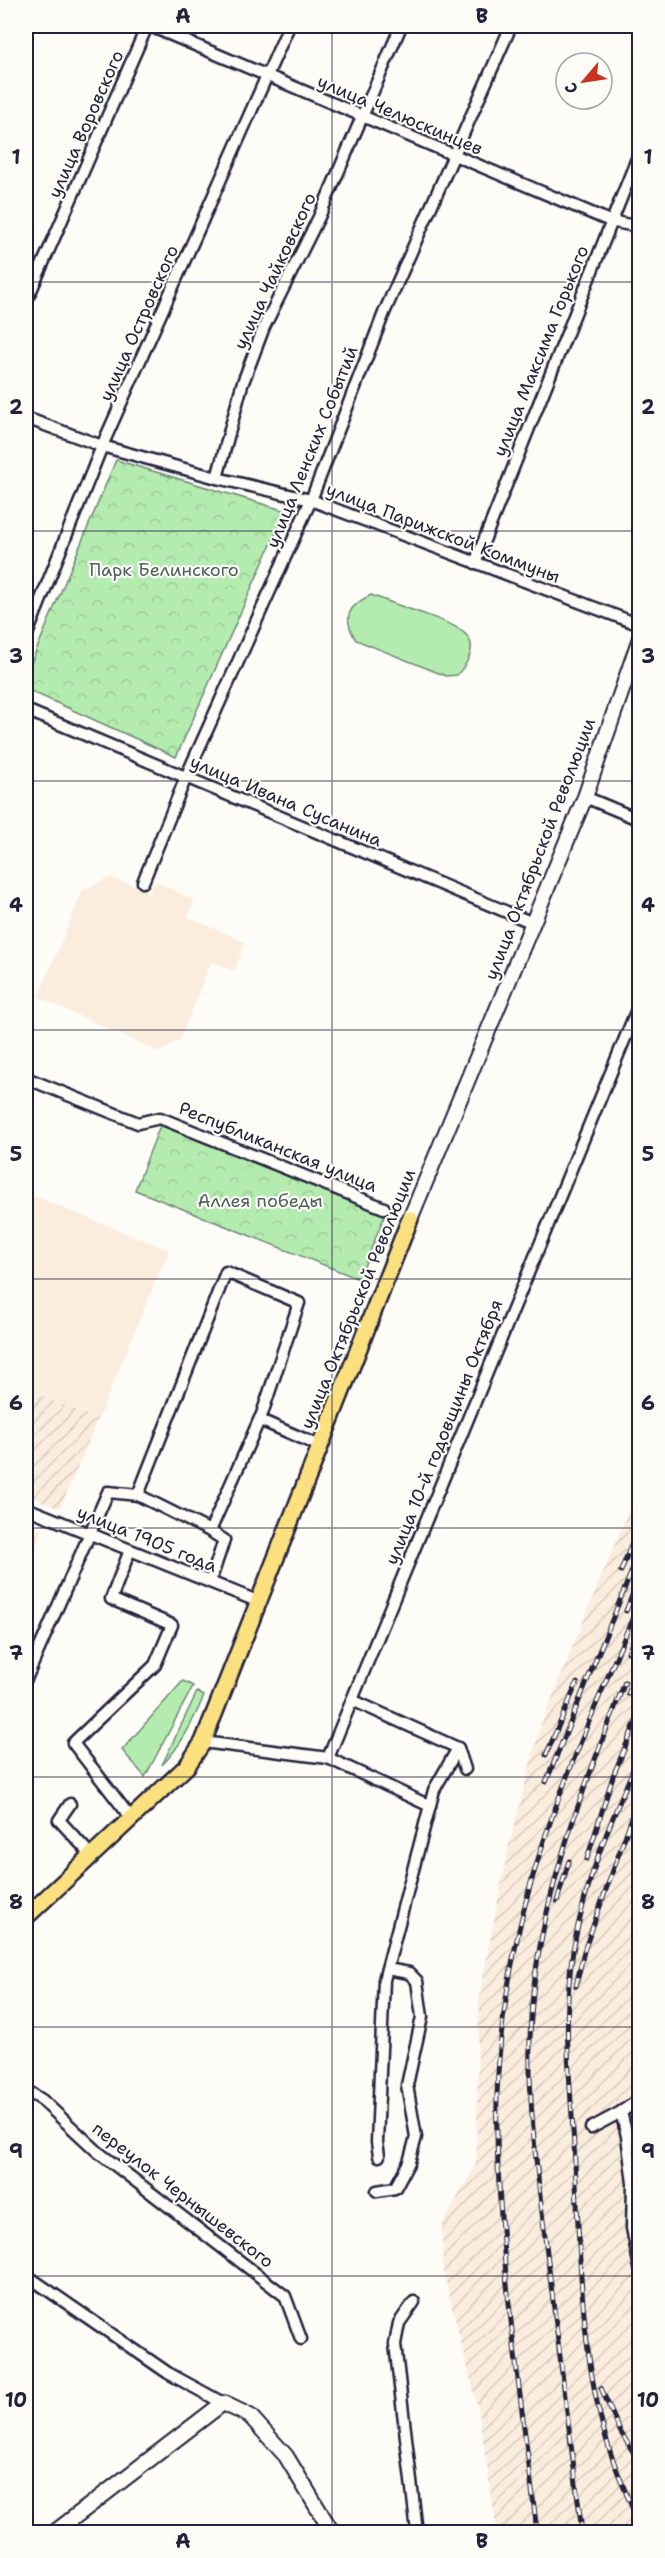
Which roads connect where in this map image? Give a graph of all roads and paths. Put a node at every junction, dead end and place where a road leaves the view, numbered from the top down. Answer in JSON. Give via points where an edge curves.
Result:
{"nodes":[{"id":1,"x":148,"y":26,"type":"edge"},
{"id":2,"x":289,"y":26,"type":"edge"},
{"id":3,"x":401,"y":26,"type":"edge"},
{"id":4,"x":511,"y":26,"type":"edge"},
{"id":5,"x":268,"y":77,"type":"junction"},
{"id":6,"x":363,"y":117,"type":"junction"},
{"id":7,"x":639,"y":151,"type":"edge"},
{"id":8,"x":455,"y":156,"type":"junction"},
{"id":9,"x":610,"y":221,"type":"junction"},
{"id":10,"x":639,"y":227,"type":"edge"},
{"id":11,"x":26,"y":302,"type":"edge"},
{"id":12,"x":26,"y":418,"type":"edge"},
{"id":13,"x":102,"y":446,"type":"junction"},
{"id":14,"x":217,"y":478,"type":"junction"},
{"id":15,"x":311,"y":500,"type":"junction"},
{"id":16,"x":475,"y":563,"type":"junction"},
{"id":17,"x":639,"y":625,"type":"edge"},
{"id":18,"x":26,"y":637,"type":"edge"},
{"id":19,"x":639,"y":638,"type":"edge"},
{"id":20,"x":26,"y":710,"type":"edge"},
{"id":21,"x":186,"y":777,"type":"junction"},
{"id":22,"x":585,"y":797,"type":"junction"},
{"id":23,"x":639,"y":820,"type":"edge"},
{"id":24,"x":143,"y":882,"type":"dead end"},
{"id":25,"x":533,"y":923,"type":"junction"},
{"id":26,"x":639,"y":1002,"type":"edge"},
{"id":27,"x":26,"y":1078,"type":"edge"},
{"id":28,"x":384,"y":1208,"type":"dead end"},
{"id":29,"x":410,"y":1219,"type":"joint"},
{"id":30,"x":260,"y":1418,"type":"junction"},
{"id":31,"x":320,"y":1446,"type":"junction"},
{"id":32,"x":138,"y":1495,"type":"junction"},
{"id":33,"x":26,"y":1508,"type":"edge"},
{"id":34,"x":210,"y":1531,"type":"junction"},
{"id":35,"x":89,"y":1533,"type":"junction"},
{"id":36,"x":130,"y":1550,"type":"junction"},
{"id":37,"x":210,"y":1582,"type":"junction"},
{"id":38,"x":257,"y":1601,"type":"junction"},
{"id":39,"x":26,"y":1679,"type":"edge"},
{"id":40,"x":352,"y":1701,"type":"junction"},
{"id":41,"x":203,"y":1742,"type":"junction"},
{"id":42,"x":458,"y":1748,"type":"junction"},
{"id":43,"x":328,"y":1758,"type":"junction"},
{"id":44,"x":465,"y":1769,"type":"dead end"},
{"id":45,"x":70,"y":1804,"type":"dead end"},
{"id":46,"x":430,"y":1806,"type":"junction"},
{"id":47,"x":131,"y":1818,"type":"junction"},
{"id":48,"x":91,"y":1855,"type":"junction"},
{"id":49,"x":28,"y":1910,"type":"edge"},
{"id":50,"x":387,"y":1969,"type":"junction"},
{"id":51,"x":26,"y":2090,"type":"edge"},
{"id":52,"x":639,"y":2099,"type":"edge"},
{"id":53,"x":621,"y":2112,"type":"junction"},
{"id":54,"x":591,"y":2128,"type":"dead end"},
{"id":55,"x":379,"y":2156,"type":"dead end"},
{"id":56,"x":377,"y":2191,"type":"dead end"},
{"id":57,"x":639,"y":2268,"type":"edge"},
{"id":58,"x":26,"y":2275,"type":"edge"},
{"id":59,"x":414,"y":2302,"type":"dead end"},
{"id":60,"x":301,"y":2339,"type":"dead end"},
{"id":61,"x":223,"y":2403,"type":"junction"},
{"id":62,"x":56,"y":2532,"type":"edge"},
{"id":63,"x":332,"y":2532,"type":"edge"},
{"id":64,"x":417,"y":2532,"type":"edge"}],
"edges":[{"from":1,"to":5,"type":"street","name":"улица Челюскинцев"},
{"from":1,"to":11,"type":"street","name":"улица Воровского"},
{"from":2,"to":5,"type":"street","name":"улица Островского"},
{"from":3,"to":6,"type":"street","name":"улица Чайковского"},
{"from":4,"to":8,"type":"street","name":"улица Ленских Событий"},
{"from":5,"to":6,"type":"street","name":"улица Челюскинцев"},
{"from":5,"to":13,"type":"street","name":"улица Островского"},
{"from":6,"to":8,"type":"street","name":"улица Челюскинцев"},
{"from":6,"to":14,"type":"street","name":"улица Чайковского","via":[[264,327],[242,385]]},
{"from":7,"to":9,"type":"street","name":"улица Максима Горького"},
{"from":8,"to":9,"type":"street","name":"улица Челюскинцев"},
{"from":8,"to":15,"type":"street","name":"улица Ленских Событий","via":[[384,313]]},
{"from":9,"to":10,"type":"street","name":"улица Челюскинцев"},
{"from":9,"to":16,"type":"street","name":"улица Максима Горького"},
{"from":12,"to":13,"type":"street","name":"улица Парижской Коммуны"},
{"from":13,"to":14,"type":"street","name":"улица Парижской Коммуны"},
{"from":13,"to":18,"type":"street","name":"улица Островского"},
{"from":14,"to":15,"type":"street","name":"улица Парижской Коммуны"},
{"from":15,"to":16,"type":"street","name":"улица Парижской Коммуны"},
{"from":15,"to":21,"type":"street","name":"улица Ленских Событий"},
{"from":16,"to":17,"type":"street","name":"улица Парижской Коммуны"},
{"from":19,"to":22,"type":"street","name":"улица Октябрьской Революции"},
{"from":20,"to":21,"type":"street","name":"улица Ивана Сусанина"},
{"from":21,"to":24,"type":"street","name":"улица Ленских Событий"},
{"from":21,"to":25,"type":"street","name":"улица Ивана Сусанина"},
{"from":22,"to":23,"type":"street"},
{"from":22,"to":25,"type":"street","name":"улица Октябрьской Революции"},
{"from":25,"to":29,"type":"street","name":"улица Октябрьской Революции"},
{"from":26,"to":40,"type":"street","name":"улица 10-й годовщины Октября"},
{"from":27,"to":28,"type":"street","name":"Республиканская улица","via":[[138,1123],[160,1118]]},
{"from":29,"to":31,"type":"main road","name":"улица Октябрьской Революции"},
{"from":30,"to":31,"type":"street"},
{"from":30,"to":32,"type":"street","via":[[298,1303],[226,1272]]},
{"from":30,"to":34,"type":"street"},
{"from":31,"to":38,"type":"main road","name":"улица Октябрьской Революции"},
{"from":32,"to":34,"type":"street"},
{"from":32,"to":35,"type":"street","via":[[108,1492]]},
{"from":33,"to":35,"type":"street","name":"улица 1905 года"},
{"from":34,"to":37,"type":"street","via":[[224,1540]]},
{"from":35,"to":36,"type":"street","name":"улица 1905 года"},
{"from":35,"to":39,"type":"street"},
{"from":36,"to":37,"type":"street","name":"улица 1905 года"},
{"from":36,"to":47,"type":"street","via":[[111,1599],[172,1625],[155,1665],[73,1743]]},
{"from":37,"to":38,"type":"street","name":"улица 1905 года"},
{"from":38,"to":41,"type":"main road","name":"улица Октябрьской Революции"},
{"from":40,"to":42,"type":"street"},
{"from":40,"to":43,"type":"street","name":"улица 10-й годовщины Октября"},
{"from":41,"to":43,"type":"street"},
{"from":41,"to":47,"type":"main road","name":"улица Октябрьской Революции","via":[[187,1766]]},
{"from":42,"to":44,"type":"street"},
{"from":42,"to":46,"type":"street","via":[[434,1790]]},
{"from":43,"to":46,"type":"street"},
{"from":45,"to":48,"type":"street","via":[[59,1820]]},
{"from":46,"to":50,"type":"street"},
{"from":47,"to":48,"type":"main road","name":"улица Октябрьской Революции"},
{"from":48,"to":49,"type":"main road","name":"улица Октябрьской Революции"},
{"from":50,"to":55,"type":"street"},
{"from":50,"to":56,"type":"street","via":[[409,1973],[417,1981],[422,2017],[407,2085],[416,2137],[409,2163],[395,2188]]},
{"from":51,"to":60,"type":"street","name":"переулок Чернышевского","via":[[98,2152],[285,2296]]},
{"from":52,"to":53,"type":"street"},
{"from":53,"to":54,"type":"street"},
{"from":53,"to":57,"type":"street","via":[[633,2183],[632,2228]]},
{"from":58,"to":61,"type":"street","via":[[168,2373]]},
{"from":59,"to":64,"type":"street","via":[[399,2323],[395,2344]]},
{"from":61,"to":62,"type":"street"},
{"from":61,"to":63,"type":"street","via":[[250,2416],[286,2456]]}]}
